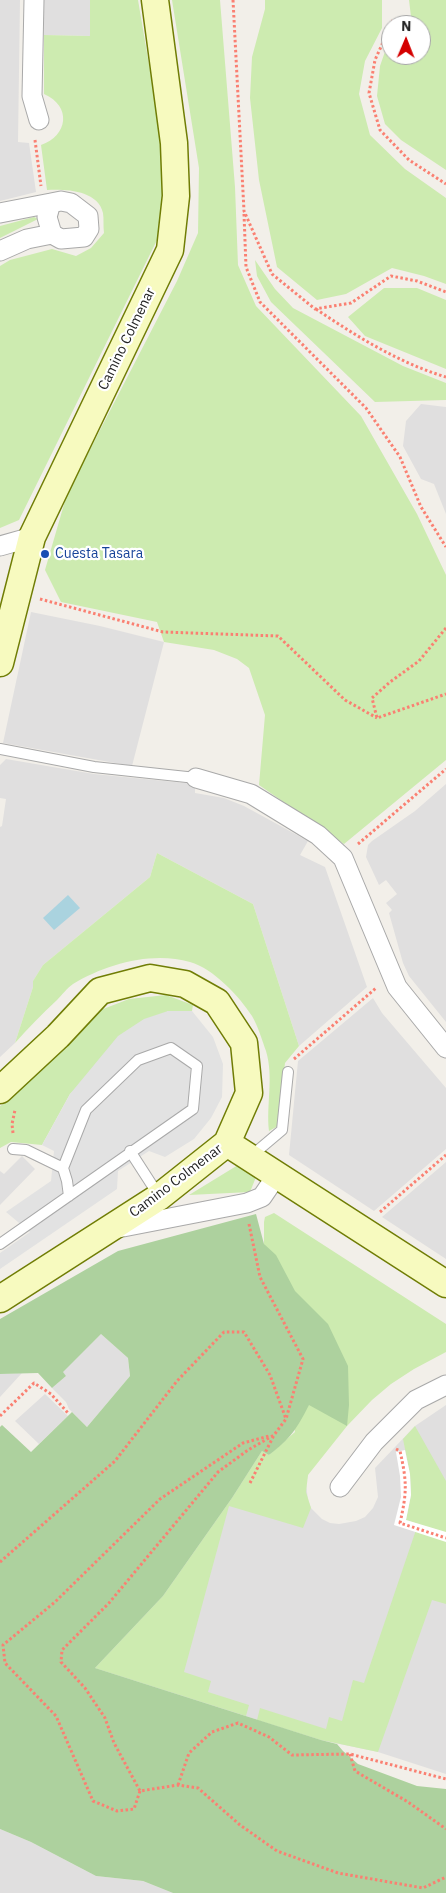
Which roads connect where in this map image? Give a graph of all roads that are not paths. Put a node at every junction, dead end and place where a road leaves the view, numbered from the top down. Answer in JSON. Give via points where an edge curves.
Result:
{"nodes":[{"id":1,"x":34,"y":0,"type":"edge"},
{"id":2,"x":155,"y":0,"type":"edge"},
{"id":3,"x":39,"y":120,"type":"dead end"},
{"id":4,"x":46,"y":196,"type":"junction"},
{"id":5,"x":0,"y":213,"type":"edge"},
{"id":6,"x":52,"y":234,"type":"junction"},
{"id":7,"x":0,"y":251,"type":"edge"},
{"id":8,"x":32,"y":537,"type":"junction"},
{"id":9,"x":0,"y":546,"type":"edge"},
{"id":10,"x":10,"y":602,"type":"edge"},
{"id":11,"x":0,"y":664,"type":"edge"},
{"id":12,"x":0,"y":749,"type":"edge"},
{"id":13,"x":196,"y":778,"type":"joint"},
{"id":14,"x":446,"y":1048,"type":"edge"},
{"id":15,"x":288,"y":1072,"type":"road end"},
{"id":16,"x":0,"y":1090,"type":"edge"},
{"id":17,"x":227,"y":1143,"type":"junction"},
{"id":18,"x":13,"y":1150,"type":"dead end"},
{"id":19,"x":130,"y":1151,"type":"junction"},
{"id":20,"x":250,"y":1157,"type":"junction"},
{"id":21,"x":63,"y":1168,"type":"junction"},
{"id":22,"x":277,"y":1175,"type":"junction"},
{"id":23,"x":69,"y":1196,"type":"junction"},
{"id":24,"x":160,"y":1197,"type":"junction"},
{"id":25,"x":109,"y":1230,"type":"junction"},
{"id":26,"x":0,"y":1244,"type":"edge"},
{"id":27,"x":446,"y":1284,"type":"edge"},
{"id":28,"x":0,"y":1299,"type":"edge"},
{"id":29,"x":446,"y":1385,"type":"edge"},
{"id":30,"x":340,"y":1486,"type":"dead end"}],
"edges":[{"from":1,"to":3,"type":"street","via":[[32,96]]},
{"from":2,"to":8,"type":"main road","name":"Camino Colmenar","via":[[174,143],[176,196],[170,250]]},
{"from":4,"to":5,"type":"street"},
{"from":4,"to":6,"type":"street"},
{"from":4,"to":6,"type":"street","via":[[71,203],[88,216],[89,228],[84,237],[61,239]]},
{"from":6,"to":7,"type":"street"},
{"from":8,"to":9,"type":"street"},
{"from":8,"to":10,"type":"main road","name":"Camino Colmenar"},
{"from":10,"to":11,"type":"main road","name":"Camino Colmenar"},
{"from":12,"to":13,"type":"lane","via":[[94,767]]},
{"from":13,"to":14,"type":"street","via":[[251,794],[318,835],[343,858],[397,988]]},
{"from":15,"to":20,"type":"lane","via":[[282,1130]]},
{"from":16,"to":17,"type":"main road","name":"Camino Colmenar","via":[[100,991],[150,978],[185,984],[217,1002],[244,1043],[250,1093]]},
{"from":17,"to":20,"type":"main road"},
{"from":17,"to":24,"type":"main road","name":"Camino Colmenar"},
{"from":18,"to":21,"type":"lane","via":[[26,1150]]},
{"from":19,"to":21,"type":"lane","via":[[192,1108],[197,1066],[171,1048],[138,1060],[86,1110]]},
{"from":19,"to":23,"type":"lane"},
{"from":19,"to":24,"type":"lane"},
{"from":20,"to":22,"type":"main road"},
{"from":21,"to":23,"type":"lane"},
{"from":22,"to":25,"type":"street","via":[[262,1198],[247,1203]]},
{"from":22,"to":27,"type":"main road"},
{"from":23,"to":26,"type":"lane"},
{"from":24,"to":25,"type":"main road","name":"Camino Colmenar"},
{"from":25,"to":28,"type":"main road","name":"Camino Colmenar"},
{"from":29,"to":30,"type":"street","via":[[416,1400],[374,1442]]}]}
